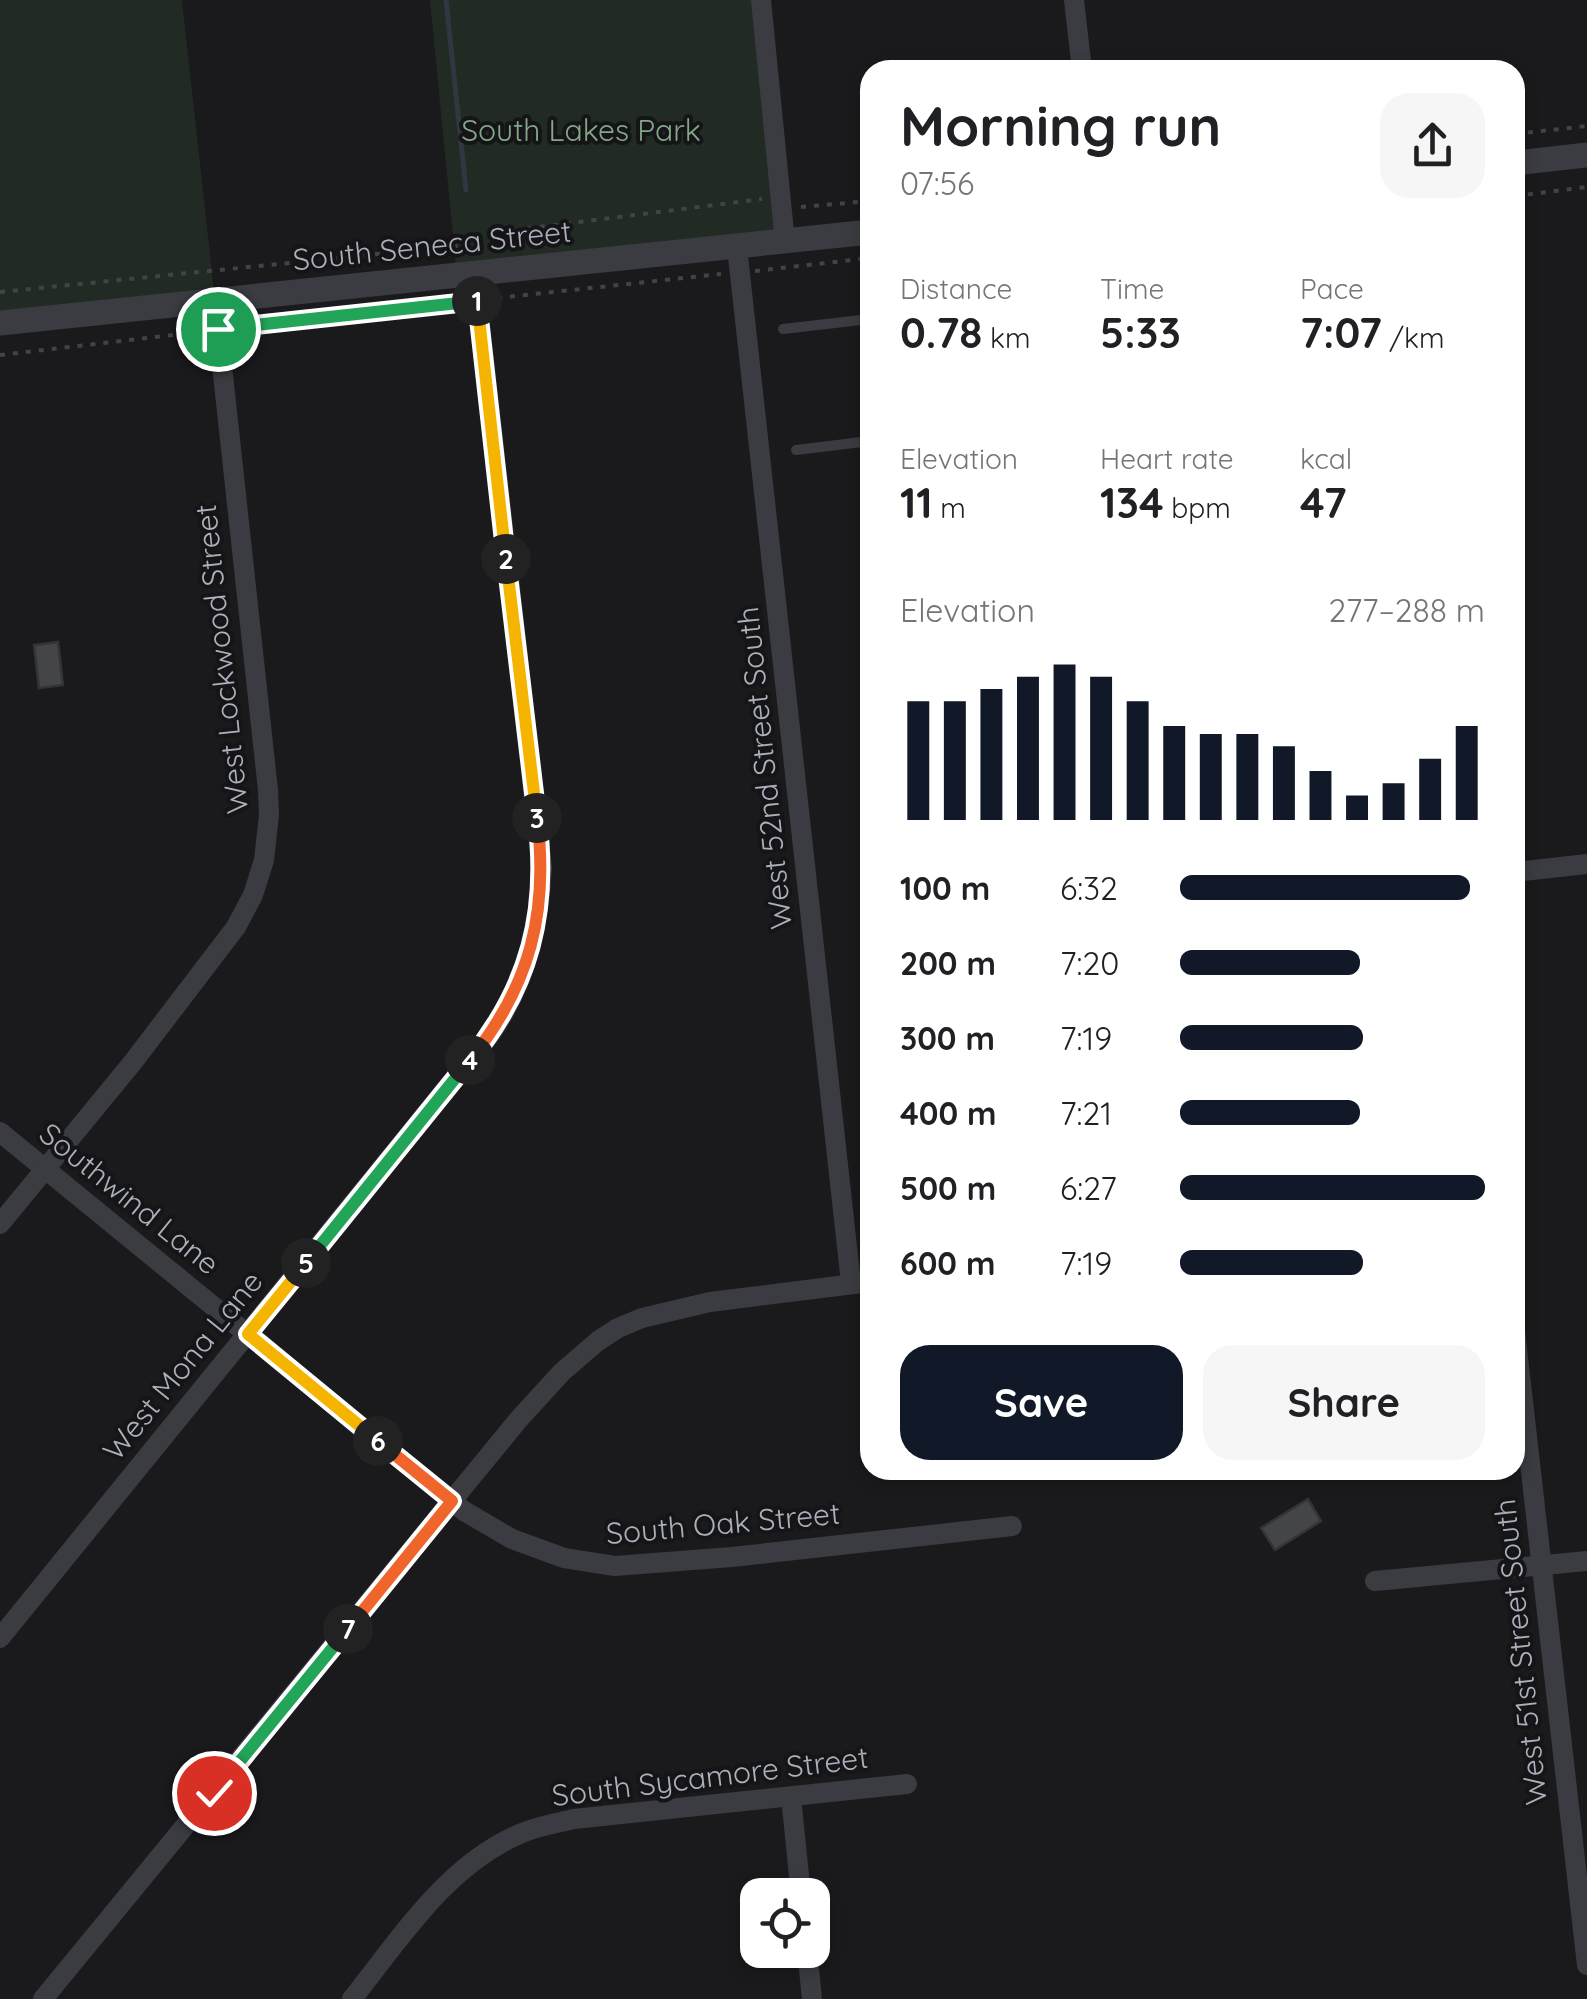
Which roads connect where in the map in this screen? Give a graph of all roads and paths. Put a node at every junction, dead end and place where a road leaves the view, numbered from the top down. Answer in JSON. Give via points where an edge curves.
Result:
{"nodes":[{"id":1,"x":760,"y":0,"type":"edge"},
{"id":2,"x":1074,"y":0,"type":"edge"},
{"id":3,"x":1081,"y":60,"type":"edge"},
{"id":4,"x":1587,"y":126,"type":"edge"},
{"id":5,"x":1525,"y":133,"type":"edge"},
{"id":6,"x":1587,"y":155,"type":"edge"},
{"id":7,"x":1525,"y":162,"type":"edge"},
{"id":8,"x":1587,"y":187,"type":"edge"},
{"id":9,"x":1525,"y":195,"type":"edge"},
{"id":10,"x":860,"y":201,"type":"edge"},
{"id":11,"x":781,"y":203,"type":"junction"},
{"id":12,"x":860,"y":233,"type":"edge"},
{"id":13,"x":785,"y":242,"type":"junction"},
{"id":14,"x":860,"y":258,"type":"edge"},
{"id":15,"x":738,"y":260,"type":"junction"},
{"id":16,"x":474,"y":274,"type":"junction"},
{"id":17,"x":0,"y":292,"type":"edge"},
{"id":18,"x":216,"y":300,"type":"junction"},
{"id":19,"x":477,"y":300,"type":"junction"},
{"id":20,"x":860,"y":320,"type":"edge"},
{"id":21,"x":0,"y":322,"type":"edge"},
{"id":22,"x":218,"y":329,"type":"junction"},
{"id":23,"x":782,"y":329,"type":"dead end"},
{"id":24,"x":0,"y":354,"type":"edge"},
{"id":25,"x":860,"y":443,"type":"edge"},
{"id":26,"x":796,"y":450,"type":"dead end"},
{"id":27,"x":1587,"y":864,"type":"edge"},
{"id":28,"x":1525,"y":871,"type":"edge"},
{"id":29,"x":0,"y":1132,"type":"edge"},
{"id":30,"x":45,"y":1169,"type":"junction"},
{"id":31,"x":0,"y":1224,"type":"edge"},
{"id":32,"x":860,"y":1283,"type":"edge"},
{"id":33,"x":248,"y":1334,"type":"junction"},
{"id":34,"x":1525,"y":1422,"type":"edge"},
{"id":35,"x":452,"y":1501,"type":"junction"},
{"id":36,"x":1012,"y":1526,"type":"dead end"},
{"id":37,"x":1587,"y":1562,"type":"edge"},
{"id":38,"x":1541,"y":1567,"type":"junction"},
{"id":39,"x":1374,"y":1581,"type":"dead end"},
{"id":40,"x":0,"y":1638,"type":"edge"},
{"id":41,"x":907,"y":1784,"type":"dead end"},
{"id":42,"x":791,"y":1797,"type":"junction"},
{"id":43,"x":799,"y":1878,"type":"edge"},
{"id":44,"x":1587,"y":1965,"type":"edge"},
{"id":45,"x":809,"y":1968,"type":"edge"},
{"id":46,"x":44,"y":1999,"type":"edge"},
{"id":47,"x":352,"y":1999,"type":"edge"},
{"id":48,"x":812,"y":1999,"type":"edge"}],
"edges":[{"from":1,"to":11,"type":"street"},
{"from":2,"to":3,"type":"street"},
{"from":4,"to":5,"type":"path"},
{"from":6,"to":7,"type":"street"},
{"from":8,"to":9,"type":"path"},
{"from":10,"to":11,"type":"path"},
{"from":11,"to":13,"type":"street"},
{"from":11,"to":17,"type":"path","via":[[759,199],[484,234],[468,245]]},
{"from":12,"to":13,"type":"street","name":"South Seneca Street"},
{"from":13,"to":15,"type":"street","name":"South Seneca Street"},
{"from":14,"to":15,"type":"path"},
{"from":15,"to":16,"type":"street","name":"South Seneca Street"},
{"from":15,"to":19,"type":"path"},
{"from":15,"to":32,"type":"street","name":"West 52nd Street South"},
{"from":16,"to":18,"type":"street","name":"South Seneca Street"},
{"from":16,"to":19,"type":"street","name":"West Mona Lane"},
{"from":18,"to":21,"type":"street","name":"South Seneca Street"},
{"from":18,"to":22,"type":"street","name":"West Lockwood Street"},
{"from":19,"to":22,"type":"path"},
{"from":19,"to":33,"type":"street","name":"West Mona Lane","via":[[541,846],[538,923],[490,1036]]},
{"from":20,"to":23,"type":"lane"},
{"from":22,"to":24,"type":"path"},
{"from":22,"to":30,"type":"street","name":"West Lockwood Street","via":[[268,790],[264,860],[253,896],[216,957]]},
{"from":25,"to":26,"type":"lane"},
{"from":27,"to":28,"type":"street"},
{"from":29,"to":30,"type":"street","name":"Southwind Lane"},
{"from":30,"to":31,"type":"street","name":"West Lockwood Street"},
{"from":30,"to":33,"type":"street","name":"Southwind Lane"},
{"from":32,"to":35,"type":"street","via":[[710,1302],[618,1328],[562,1372]]},
{"from":33,"to":35,"type":"street","name":"Southwind Lane"},
{"from":33,"to":40,"type":"street","name":"West Mona Lane"},
{"from":34,"to":38,"type":"street","name":"West 51st Street South"},
{"from":35,"to":36,"type":"street","name":"South Oak Street","via":[[512,1540],[615,1566]]},
{"from":35,"to":46,"type":"street"},
{"from":37,"to":38,"type":"street"},
{"from":38,"to":39,"type":"street"},
{"from":38,"to":44,"type":"street","name":"West 51st Street South"},
{"from":41,"to":42,"type":"street","name":"South Sycamore Street"},
{"from":42,"to":43,"type":"street"},
{"from":42,"to":47,"type":"street","name":"South Sycamore Street","via":[[525,1831],[462,1869]]},
{"from":45,"to":48,"type":"street"}]}
